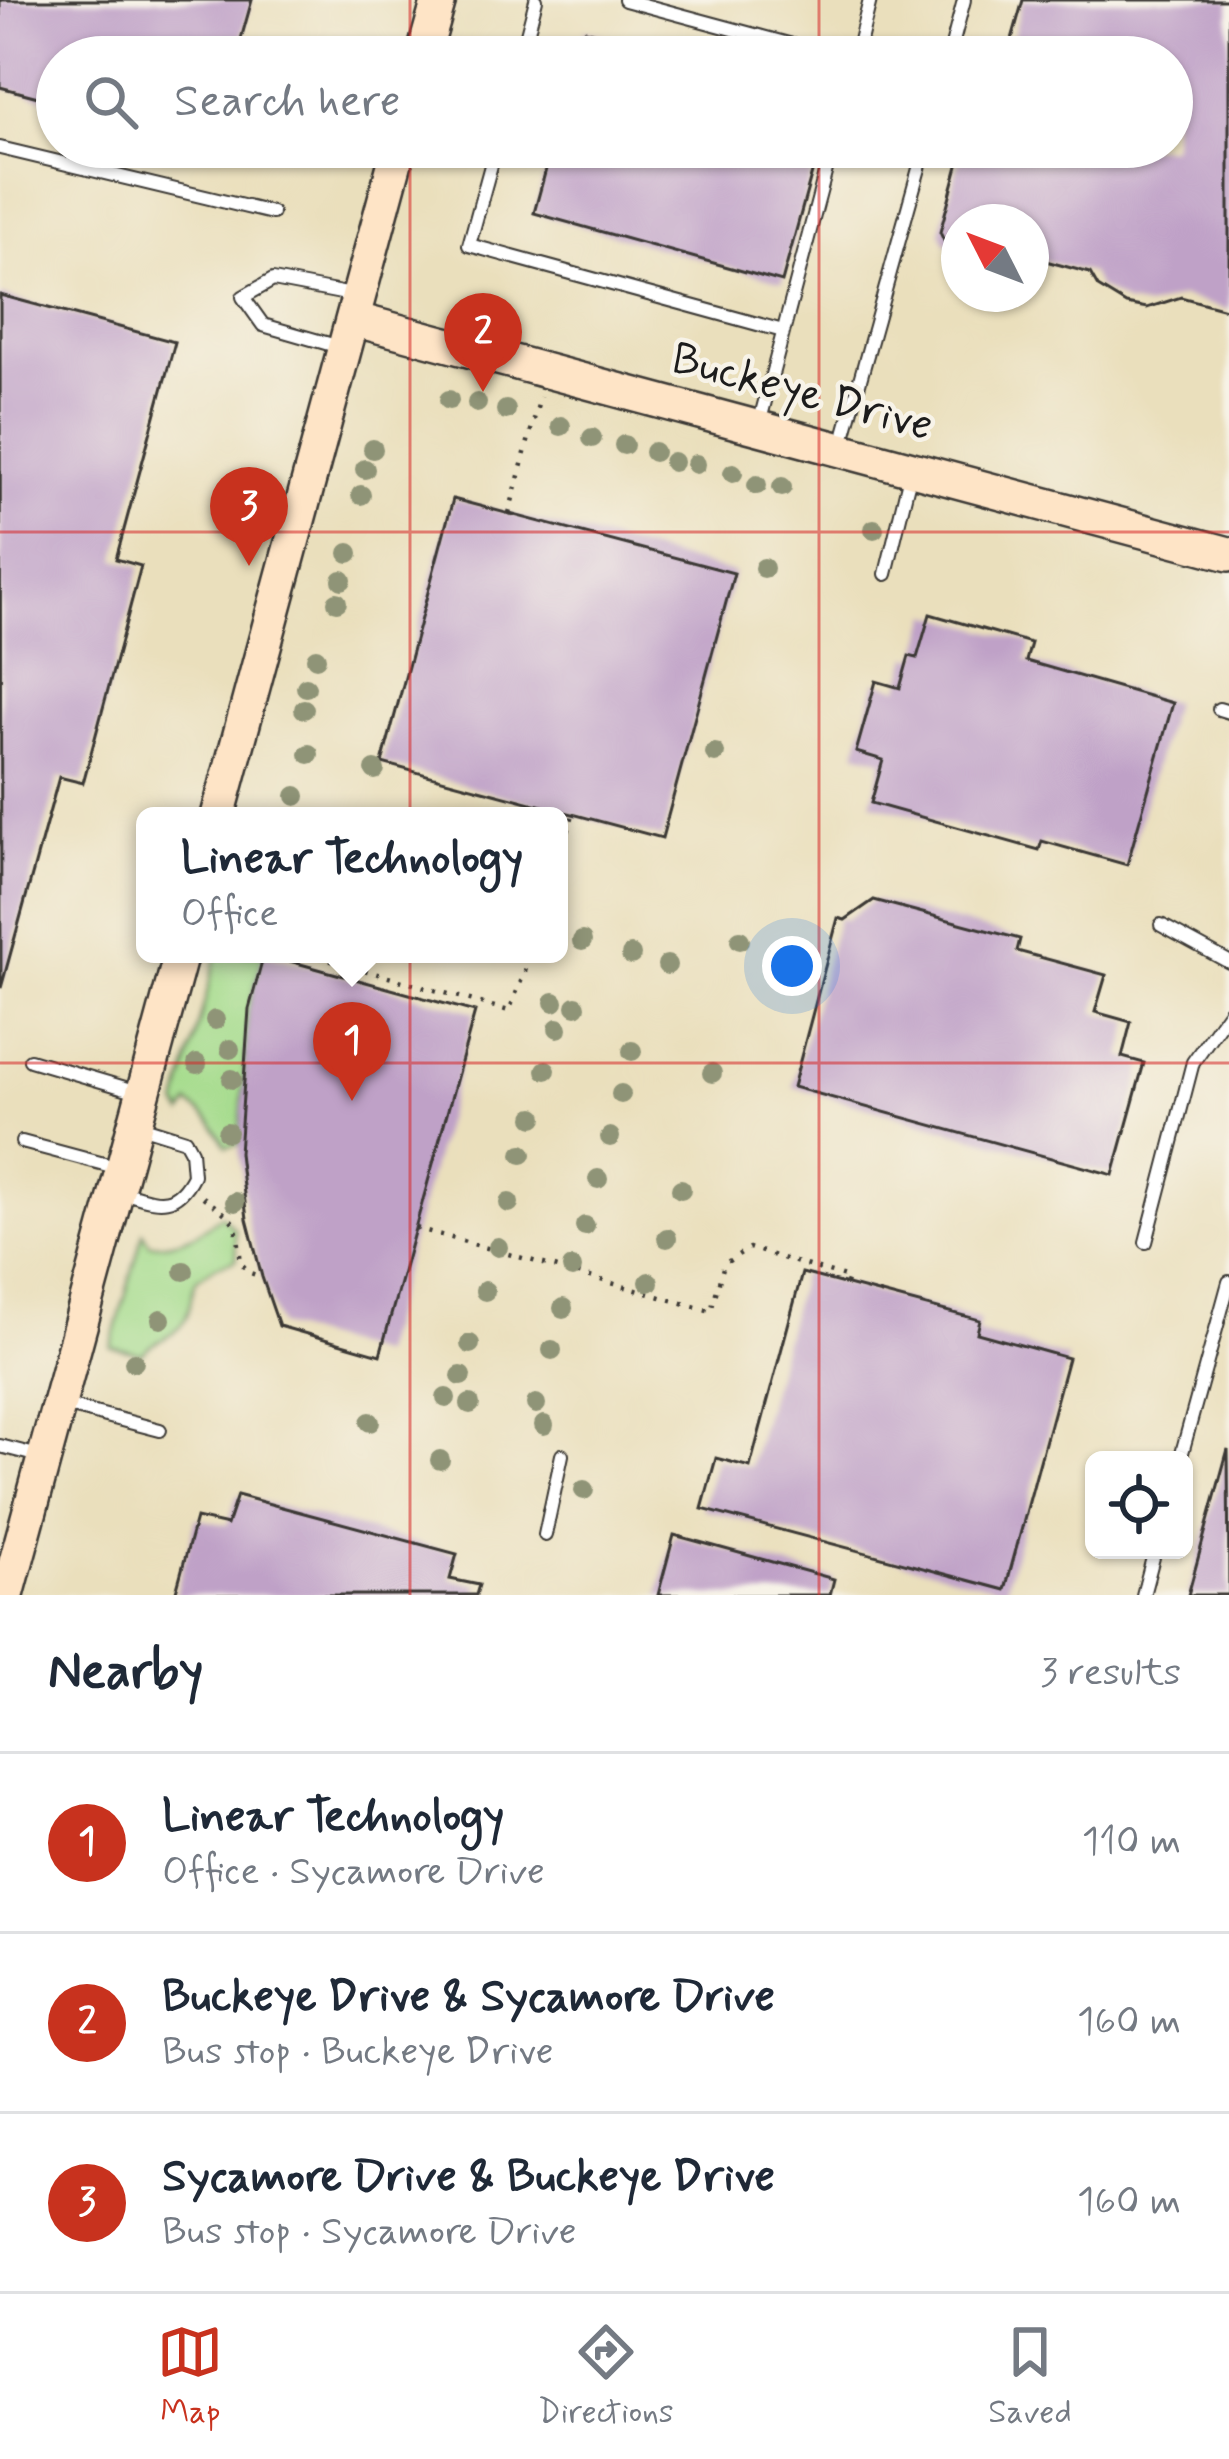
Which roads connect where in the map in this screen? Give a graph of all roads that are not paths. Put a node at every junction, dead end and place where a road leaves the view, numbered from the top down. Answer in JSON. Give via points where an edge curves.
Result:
{"nodes":[{"id":1,"x":439,"y":0,"type":"edge"},
{"id":2,"x":536,"y":0,"type":"edge"},
{"id":3,"x":625,"y":0,"type":"edge"},
{"id":4,"x":871,"y":0,"type":"edge"},
{"id":5,"x":964,"y":0,"type":"edge"},
{"id":6,"x":430,"y":36,"type":"edge"},
{"id":7,"x":527,"y":36,"type":"edge"},
{"id":8,"x":759,"y":36,"type":"edge"},
{"id":9,"x":862,"y":36,"type":"edge"},
{"id":10,"x":955,"y":36,"type":"edge"},
{"id":11,"x":0,"y":148,"type":"edge"},
{"id":12,"x":36,"y":157,"type":"edge"},
{"id":13,"x":84,"y":168,"type":"edge"},
{"id":14,"x":393,"y":168,"type":"edge"},
{"id":15,"x":490,"y":168,"type":"edge"},
{"id":16,"x":826,"y":168,"type":"edge"},
{"id":17,"x":919,"y":168,"type":"edge"},
{"id":18,"x":272,"y":213,"type":"dead end"},
{"id":19,"x":352,"y":321,"type":"junction"},
{"id":20,"x":783,"y":332,"type":"junction"},
{"id":21,"x":758,"y":428,"type":"junction"},
{"id":22,"x":841,"y":449,"type":"junction"},
{"id":23,"x":912,"y":468,"type":"junction"},
{"id":24,"x":1229,"y":554,"type":"edge"},
{"id":25,"x":886,"y":574,"type":"dead end"},
{"id":26,"x":220,"y":807,"type":"edge"},
{"id":27,"x":1161,"y":925,"type":"dead end"},
{"id":28,"x":1229,"y":962,"type":"edge"},
{"id":29,"x":179,"y":963,"type":"edge"},
{"id":30,"x":1229,"y":1011,"type":"edge"},
{"id":31,"x":30,"y":1060,"type":"dead end"},
{"id":32,"x":138,"y":1109,"type":"junction"},
{"id":33,"x":22,"y":1142,"type":"dead end"},
{"id":34,"x":120,"y":1180,"type":"junction"},
{"id":35,"x":1146,"y":1242,"type":"dead end"},
{"id":36,"x":1229,"y":1282,"type":"edge"},
{"id":37,"x":59,"y":1404,"type":"junction"},
{"id":38,"x":160,"y":1430,"type":"dead end"},
{"id":39,"x":0,"y":1446,"type":"edge"},
{"id":40,"x":1182,"y":1451,"type":"edge"},
{"id":41,"x":562,"y":1454,"type":"dead end"},
{"id":42,"x":44,"y":1457,"type":"junction"},
{"id":43,"x":11,"y":1535,"type":"edge"},
{"id":44,"x":544,"y":1535,"type":"dead end"},
{"id":45,"x":1153,"y":1559,"type":"edge"},
{"id":46,"x":7,"y":1595,"type":"edge"},
{"id":47,"x":1143,"y":1595,"type":"edge"}],
"edges":[{"from":1,"to":6,"type":"street"},
{"from":2,"to":7,"type":"lane"},
{"from":3,"to":8,"type":"lane"},
{"from":4,"to":9,"type":"lane"},
{"from":5,"to":10,"type":"lane"},
{"from":11,"to":12,"type":"lane"},
{"from":13,"to":18,"type":"lane"},
{"from":14,"to":19,"type":"street"},
{"from":15,"to":20,"type":"lane","via":[[469,245]]},
{"from":16,"to":20,"type":"lane"},
{"from":17,"to":22,"type":"lane"},
{"from":19,"to":19,"type":"lane","via":[[262,325],[243,297],[273,280]]},
{"from":19,"to":21,"type":"street","name":"Buckeye Drive"},
{"from":19,"to":26,"type":"street"},
{"from":20,"to":21,"type":"lane"},
{"from":21,"to":22,"type":"street","name":"Buckeye Drive"},
{"from":22,"to":23,"type":"street","name":"Buckeye Drive"},
{"from":23,"to":24,"type":"street","name":"Buckeye Drive"},
{"from":23,"to":25,"type":"lane"},
{"from":27,"to":28,"type":"lane"},
{"from":29,"to":32,"type":"street"},
{"from":30,"to":35,"type":"lane","via":[[1193,1062]]},
{"from":31,"to":32,"type":"lane"},
{"from":32,"to":34,"type":"street"},
{"from":32,"to":34,"type":"lane","via":[[185,1141],[194,1166],[188,1186],[164,1203]]},
{"from":33,"to":34,"type":"lane"},
{"from":34,"to":37,"type":"street"},
{"from":36,"to":40,"type":"lane"},
{"from":37,"to":38,"type":"lane"},
{"from":37,"to":42,"type":"street"},
{"from":39,"to":42,"type":"lane"},
{"from":41,"to":44,"type":"lane"},
{"from":42,"to":43,"type":"street"},
{"from":43,"to":46,"type":"street"},
{"from":45,"to":47,"type":"lane"}]}
